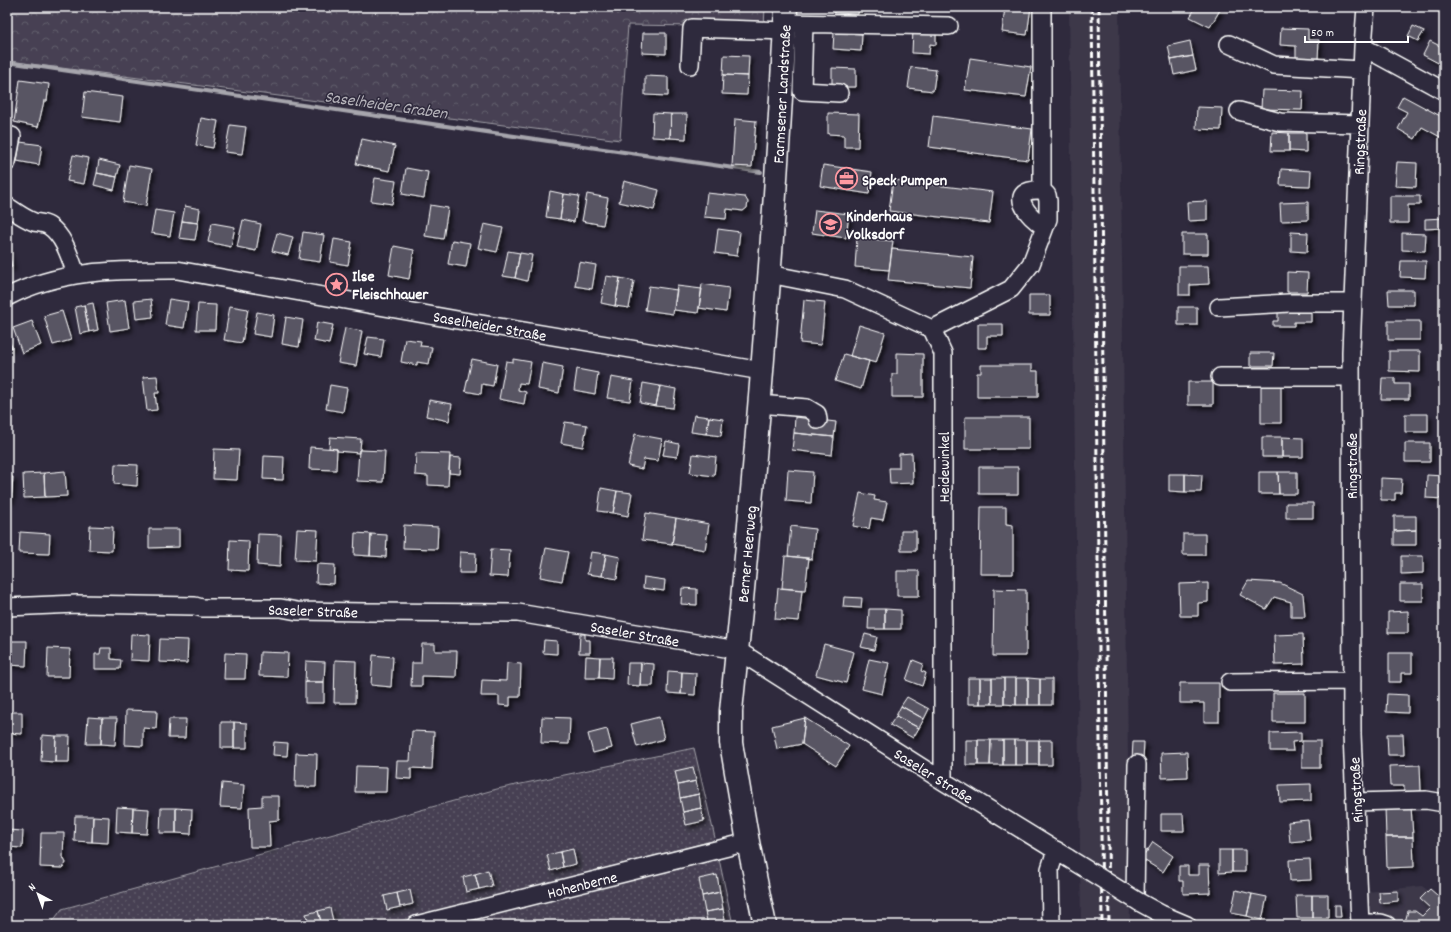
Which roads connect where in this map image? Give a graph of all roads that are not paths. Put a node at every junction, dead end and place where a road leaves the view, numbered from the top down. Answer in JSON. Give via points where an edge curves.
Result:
{"nodes":[{"id":1,"x":1042,"y":7,"type":"edge"},
{"id":2,"x":1366,"y":7,"type":"edge"},
{"id":3,"x":790,"y":21,"type":"edge"},
{"id":4,"x":949,"y":26,"type":"dead end"},
{"id":5,"x":1229,"y":44,"type":"dead end"},
{"id":6,"x":1363,"y":47,"type":"junction"},
{"id":7,"x":690,"y":65,"type":"dead end"},
{"id":8,"x":1362,"y":70,"type":"junction"},
{"id":9,"x":1444,"y":91,"type":"edge"},
{"id":10,"x":839,"y":93,"type":"dead end"},
{"id":11,"x":1239,"y":111,"type":"dead end"},
{"id":12,"x":1360,"y":124,"type":"junction"},
{"id":13,"x":12,"y":136,"type":"dead end"},
{"id":14,"x":7,"y":162,"type":"edge"},
{"id":15,"x":776,"y":180,"type":"joint"},
{"id":16,"x":1042,"y":190,"type":"junction"},
{"id":17,"x":7,"y":206,"type":"edge"},
{"id":18,"x":1045,"y":227,"type":"junction"},
{"id":19,"x":76,"y":274,"type":"junction"},
{"id":20,"x":769,"y":274,"type":"junction"},
{"id":21,"x":7,"y":297,"type":"edge"},
{"id":22,"x":1353,"y":303,"type":"junction"},
{"id":23,"x":1219,"y":307,"type":"dead end"},
{"id":24,"x":932,"y":329,"type":"junction"},
{"id":25,"x":762,"y":371,"type":"junction"},
{"id":26,"x":1220,"y":377,"type":"dead end"},
{"id":27,"x":1351,"y":377,"type":"junction"},
{"id":28,"x":759,"y":404,"type":"junction"},
{"id":29,"x":818,"y":420,"type":"dead end"},
{"id":30,"x":7,"y":607,"type":"edge"},
{"id":31,"x":737,"y":650,"type":"junction"},
{"id":32,"x":1352,"y":680,"type":"junction"},
{"id":33,"x":1230,"y":682,"type":"dead end"},
{"id":34,"x":1138,"y":764,"type":"dead end"},
{"id":35,"x":943,"y":781,"type":"junction"},
{"id":36,"x":1355,"y":802,"type":"junction"},
{"id":37,"x":1444,"y":803,"type":"edge"},
{"id":38,"x":748,"y":842,"type":"junction"},
{"id":39,"x":1062,"y":854,"type":"junction"},
{"id":40,"x":1137,"y":901,"type":"junction"},
{"id":41,"x":462,"y":920,"type":"edge"},
{"id":42,"x":1360,"y":924,"type":"edge"},
{"id":43,"x":1383,"y":924,"type":"edge"},
{"id":44,"x":416,"y":925,"type":"edge"},
{"id":45,"x":765,"y":925,"type":"edge"},
{"id":46,"x":1051,"y":925,"type":"edge"},
{"id":47,"x":1187,"y":925,"type":"edge"}],
"edges":[{"from":1,"to":16,"type":"street"},
{"from":2,"to":6,"type":"street","name":"Ringstraße"},
{"from":3,"to":4,"type":"street"},
{"from":3,"to":7,"type":"street","via":[[692,28]]},
{"from":3,"to":10,"type":"street","via":[[802,92]]},
{"from":3,"to":15,"type":"main road","name":"Farmsener Landstraße"},
{"from":5,"to":8,"type":"street","via":[[1274,65]]},
{"from":6,"to":8,"type":"street","name":"Ringstraße"},
{"from":6,"to":9,"type":"street"},
{"from":8,"to":12,"type":"street","name":"Ringstraße"},
{"from":11,"to":12,"type":"street","via":[[1280,122]]},
{"from":12,"to":22,"type":"street","name":"Ringstraße"},
{"from":13,"to":14,"type":"street"},
{"from":15,"to":20,"type":"main road","name":"Berner Heerweg"},
{"from":16,"to":18,"type":"street","via":[[1048,201],[1048,219]]},
{"from":16,"to":18,"type":"street","via":[[1031,189],[1021,200],[1036,222]]},
{"from":17,"to":19,"type":"street","via":[[23,217],[47,224],[57,233]]},
{"from":18,"to":24,"type":"street","via":[[1031,264],[1011,288]]},
{"from":19,"to":21,"type":"street","name":"Saselheider Straße","via":[[25,288]]},
{"from":19,"to":25,"type":"street","name":"Saselheider Straße","via":[[132,269],[177,270]]},
{"from":20,"to":24,"type":"street","via":[[845,289]]},
{"from":20,"to":25,"type":"main road","name":"Berner Heerweg"},
{"from":22,"to":23,"type":"street"},
{"from":22,"to":27,"type":"street","name":"Ringstraße"},
{"from":24,"to":35,"type":"street","name":"Heidewinkel","via":[[943,353]]},
{"from":25,"to":28,"type":"main road","name":"Berner Heerweg"},
{"from":26,"to":27,"type":"street"},
{"from":27,"to":32,"type":"street","name":"Ringstraße"},
{"from":28,"to":29,"type":"street","via":[[807,408],[817,414]]},
{"from":28,"to":31,"type":"main road","name":"Berner Heerweg"},
{"from":30,"to":31,"type":"street","name":"Saseler Straße","via":[[77,604],[281,608],[296,611],[518,613]]},
{"from":31,"to":35,"type":"street","name":"Saseler Straße"},
{"from":31,"to":38,"type":"main road","name":"Berner Heerweg","via":[[731,711],[731,743]]},
{"from":32,"to":33,"type":"street"},
{"from":32,"to":36,"type":"street","name":"Ringstraße"},
{"from":34,"to":40,"type":"street"},
{"from":35,"to":39,"type":"street","name":"Saseler Straße"},
{"from":36,"to":37,"type":"street","via":[[1426,800]]},
{"from":36,"to":42,"type":"street","name":"Ringstraße"},
{"from":38,"to":41,"type":"street","name":"Hohenberne"},
{"from":38,"to":45,"type":"main road","name":"Berner Heerweg"},
{"from":39,"to":40,"type":"street","name":"Saseler Straße","bridge":true},
{"from":39,"to":46,"type":"street","via":[[1050,869]]},
{"from":40,"to":47,"type":"street","name":"Saseler Straße"},
{"from":41,"to":44,"type":"street","name":"Hohenberne"},
{"from":42,"to":43,"type":"street"}]}
